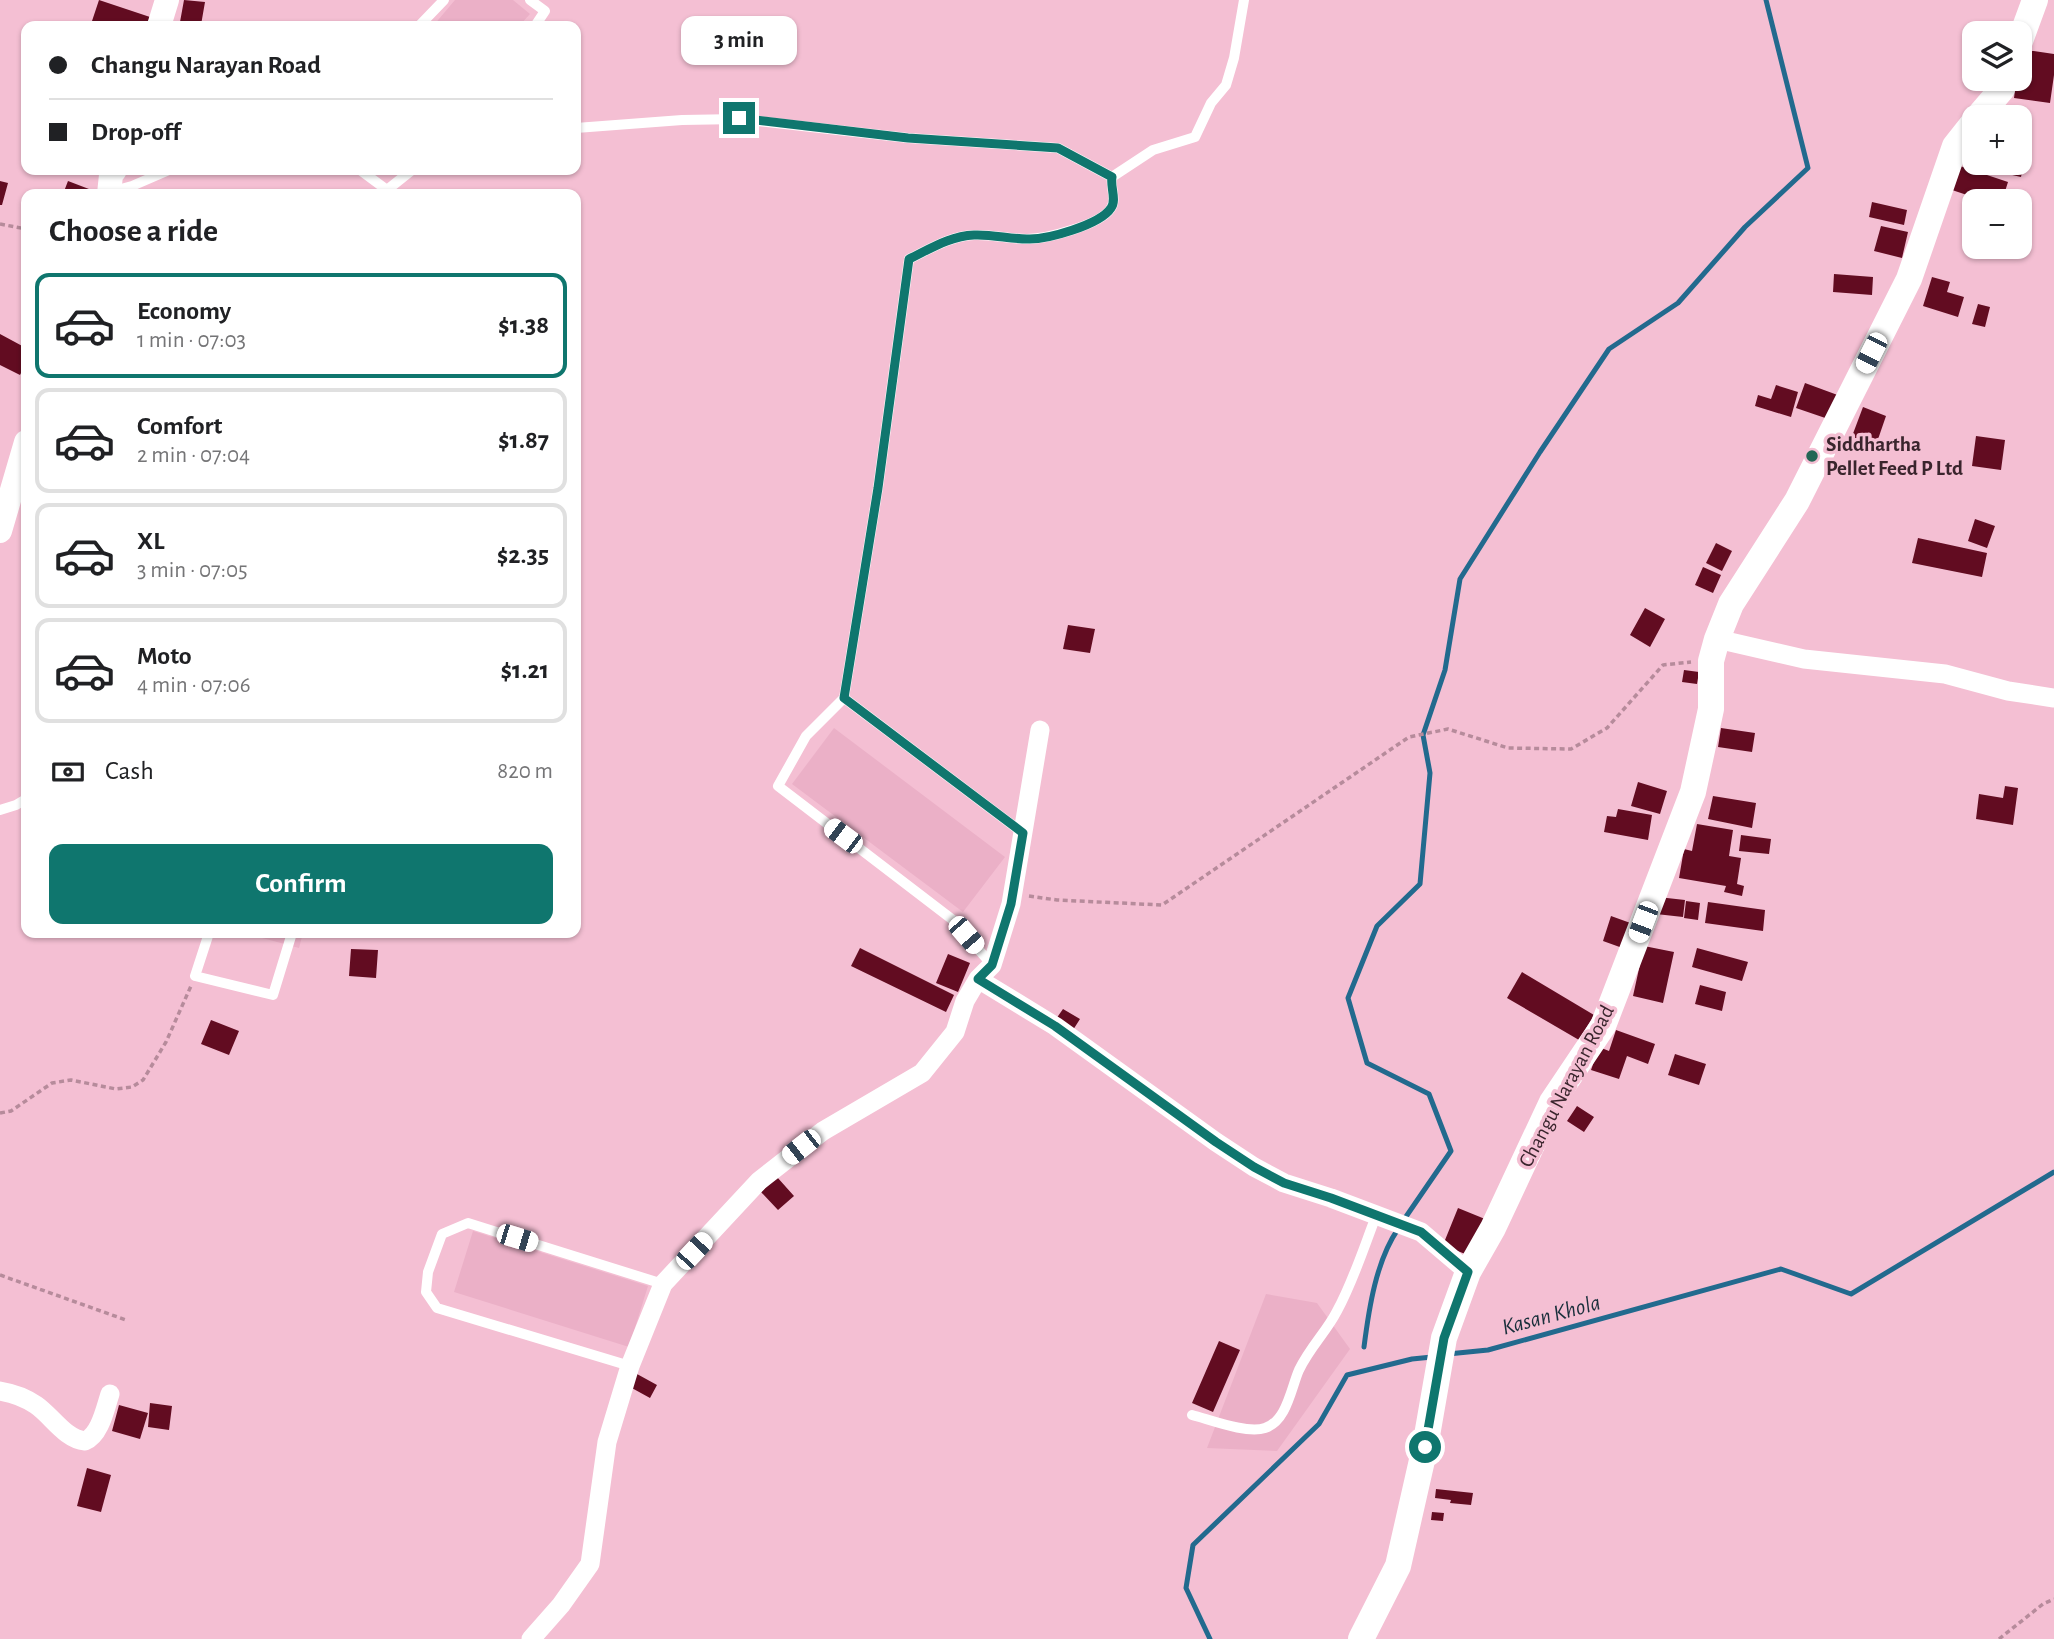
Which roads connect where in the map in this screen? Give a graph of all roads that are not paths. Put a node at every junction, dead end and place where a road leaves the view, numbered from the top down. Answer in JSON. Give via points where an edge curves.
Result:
{"nodes":[{"id":1,"x":167,"y":0,"type":"edge"},
{"id":2,"x":444,"y":0,"type":"edge"},
{"id":3,"x":530,"y":0,"type":"edge"},
{"id":4,"x":1244,"y":0,"type":"edge"},
{"id":5,"x":2035,"y":0,"type":"edge"},
{"id":6,"x":161,"y":21,"type":"edge"},
{"id":7,"x":424,"y":21,"type":"edge"},
{"id":8,"x":538,"y":21,"type":"edge"},
{"id":9,"x":2027,"y":21,"type":"edge"},
{"id":10,"x":2000,"y":91,"type":"edge"},
{"id":11,"x":1988,"y":105,"type":"edge"},
{"id":12,"x":581,"y":128,"type":"edge"},
{"id":13,"x":1962,"y":137,"type":"edge"},
{"id":14,"x":157,"y":175,"type":"edge"},
{"id":15,"x":367,"y":175,"type":"edge"},
{"id":16,"x":406,"y":175,"type":"edge"},
{"id":17,"x":1112,"y":177,"type":"junction"},
{"id":18,"x":111,"y":185,"type":"edge"},
{"id":19,"x":386,"y":189,"type":"edge"},
{"id":20,"x":388,"y":189,"type":"edge"},
{"id":21,"x":21,"y":459,"type":"edge"},
{"id":22,"x":0,"y":531,"type":"edge"},
{"id":23,"x":1714,"y":650,"type":"junction"},
{"id":24,"x":844,"y":698,"type":"junction"},
{"id":25,"x":2054,"y":698,"type":"edge"},
{"id":26,"x":1040,"y":730,"type":"dead end"},
{"id":27,"x":21,"y":802,"type":"edge"},
{"id":28,"x":0,"y":810,"type":"edge"},
{"id":29,"x":1023,"y":833,"type":"junction"},
{"id":30,"x":207,"y":938,"type":"edge"},
{"id":31,"x":290,"y":938,"type":"edge"},
{"id":32,"x":985,"y":972,"type":"junction"},
{"id":33,"x":1376,"y":1216,"type":"junction"},
{"id":34,"x":1468,"y":1272,"type":"junction"},
{"id":35,"x":663,"y":1284,"type":"junction"},
{"id":36,"x":629,"y":1366,"type":"junction"},
{"id":37,"x":0,"y":1391,"type":"edge"},
{"id":38,"x":110,"y":1394,"type":"dead end"},
{"id":39,"x":1192,"y":1415,"type":"dead end"},
{"id":40,"x":531,"y":1639,"type":"edge"},
{"id":41,"x":1361,"y":1639,"type":"edge"}],
"edges":[{"from":1,"to":6,"type":"street"},
{"from":2,"to":7,"type":"lane"},
{"from":3,"to":8,"type":"lane","via":[[545,11]]},
{"from":4,"to":17,"type":"lane","via":[[1226,85],[1211,103],[1195,137],[1153,150]]},
{"from":5,"to":9,"type":"main road"},
{"from":10,"to":11,"type":"main road"},
{"from":12,"to":17,"type":"lane","via":[[739,118],[908,138],[1058,148]]},
{"from":13,"to":23,"type":"main road","name":"Changu Narayan Road","via":[[1909,279],[1797,501],[1731,604]]},
{"from":14,"to":18,"type":"lane","via":[[132,186]]},
{"from":15,"to":19,"type":"lane"},
{"from":16,"to":20,"type":"lane"},
{"from":17,"to":24,"type":"lane","via":[[1114,203],[1090,224],[1030,239],[953,238],[909,259]]},
{"from":21,"to":22,"type":"street"},
{"from":23,"to":25,"type":"street","via":[[1944,674]]},
{"from":23,"to":34,"type":"main road","name":"Changu Narayan Road","via":[[1711,709],[1693,792],[1603,1026],[1552,1102]]},
{"from":24,"to":29,"type":"lane"},
{"from":24,"to":32,"type":"lane","via":[[806,736],[778,786],[953,920]]},
{"from":26,"to":29,"type":"street"},
{"from":27,"to":28,"type":"lane"},
{"from":29,"to":32,"type":"street","via":[[1013,894]]},
{"from":30,"to":31,"type":"lane","via":[[195,976],[273,995]]},
{"from":32,"to":33,"type":"street","via":[[1254,1167],[1284,1183]]},
{"from":32,"to":35,"type":"street","via":[[965,1001],[955,1031],[922,1073],[823,1131],[758,1181]]},
{"from":33,"to":34,"type":"street","via":[[1421,1232]]},
{"from":33,"to":39,"type":"lane","via":[[1337,1312],[1316,1340],[1274,1424],[1250,1430]]},
{"from":34,"to":41,"type":"main road","name":"Changu Narayan Road","via":[[1444,1338],[1398,1566]]},
{"from":35,"to":36,"type":"street"},
{"from":35,"to":36,"type":"lane","via":[[468,1223],[442,1234],[426,1292],[437,1308]]},
{"from":36,"to":40,"type":"street","via":[[607,1442],[590,1564]]},
{"from":37,"to":38,"type":"street","via":[[35,1404],[72,1437],[85,1441],[96,1431]]}]}
